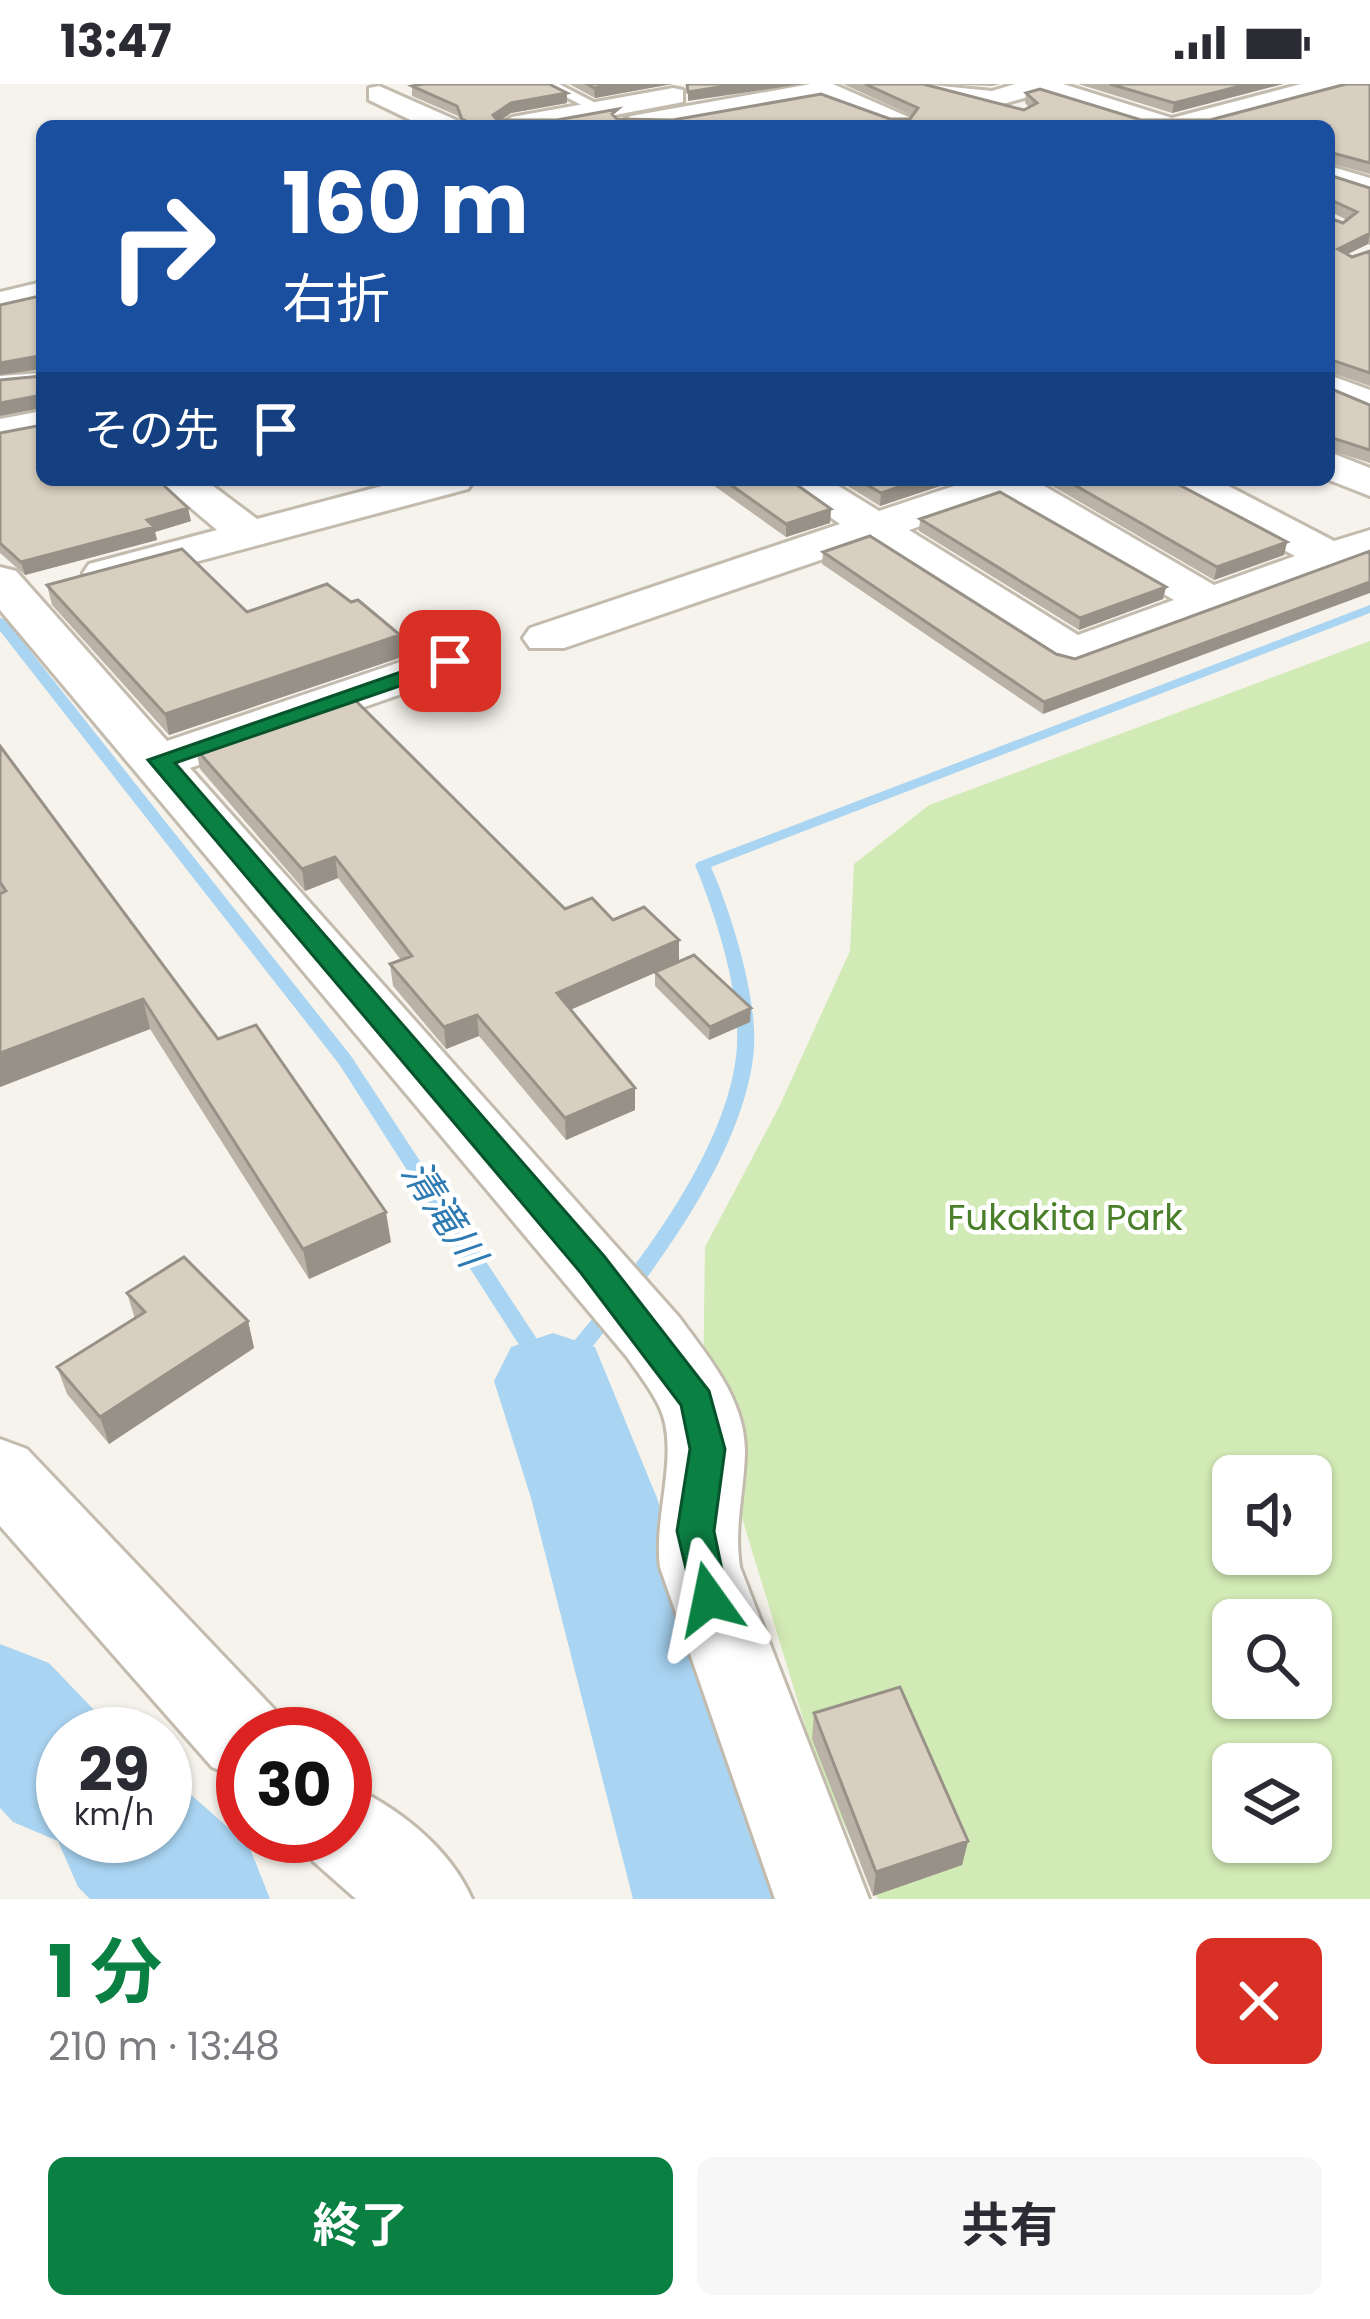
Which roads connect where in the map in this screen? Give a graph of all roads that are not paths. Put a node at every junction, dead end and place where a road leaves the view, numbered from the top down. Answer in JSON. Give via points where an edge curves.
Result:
{"nodes":[{"id":1,"x":548,"y":84,"type":"edge"},
{"id":2,"x":934,"y":84,"type":"edge"},
{"id":3,"x":1040,"y":84,"type":"edge"},
{"id":4,"x":1347,"y":91,"type":"edge"},
{"id":5,"x":1192,"y":92,"type":"edge"},
{"id":6,"x":379,"y":94,"type":"dead end"},
{"id":7,"x":747,"y":94,"type":"edge"},
{"id":8,"x":992,"y":99,"type":"junction"},
{"id":9,"x":1244,"y":108,"type":"junction"},
{"id":10,"x":1024,"y":112,"type":"edge"},
{"id":11,"x":578,"y":117,"type":"edge"},
{"id":12,"x":899,"y":119,"type":"junction"},
{"id":13,"x":433,"y":120,"type":"edge"},
{"id":14,"x":686,"y":120,"type":"edge"},
{"id":15,"x":791,"y":120,"type":"edge"},
{"id":16,"x":894,"y":120,"type":"edge"},
{"id":17,"x":952,"y":120,"type":"edge"},
{"id":18,"x":1152,"y":120,"type":"edge"},
{"id":19,"x":1195,"y":120,"type":"edge"},
{"id":20,"x":1281,"y":120,"type":"edge"},
{"id":21,"x":1369,"y":179,"type":"edge"},
{"id":22,"x":1335,"y":183,"type":"edge"},
{"id":23,"x":36,"y":294,"type":"edge"},
{"id":24,"x":0,"y":303,"type":"edge"},
{"id":25,"x":36,"y":379,"type":"edge"},
{"id":26,"x":0,"y":382,"type":"edge"},
{"id":27,"x":1335,"y":389,"type":"edge"},
{"id":28,"x":1370,"y":404,"type":"edge"},
{"id":29,"x":36,"y":425,"type":"edge"},
{"id":30,"x":0,"y":431,"type":"edge"},
{"id":31,"x":1335,"y":467,"type":"edge"},
{"id":32,"x":1370,"y":484,"type":"edge"},
{"id":33,"x":187,"y":486,"type":"edge"},
{"id":34,"x":431,"y":486,"type":"edge"},
{"id":35,"x":809,"y":486,"type":"edge"},
{"id":36,"x":989,"y":486,"type":"edge"},
{"id":37,"x":1013,"y":486,"type":"edge"},
{"id":38,"x":1199,"y":486,"type":"edge"},
{"id":39,"x":870,"y":525,"type":"junction"},
{"id":40,"x":252,"y":536,"type":"junction"},
{"id":41,"x":1350,"y":550,"type":"edge"},
{"id":42,"x":6,"y":589,"type":"edge"},
{"id":43,"x":1211,"y":602,"type":"junction"},
{"id":44,"x":547,"y":638,"type":"dead end"},
{"id":45,"x":450,"y":661,"type":"dead end"},
{"id":46,"x":160,"y":760,"type":"junction"},
{"id":47,"x":0,"y":1472,"type":"edge"},
{"id":48,"x":216,"y":1708,"type":"edge"},
{"id":49,"x":372,"y":1853,"type":"edge"},
{"id":50,"x":425,"y":1899,"type":"edge"},
{"id":51,"x":821,"y":1899,"type":"edge"}],
"edges":[{"from":1,"to":11,"type":"lane"},
{"from":2,"to":8,"type":"street"},
{"from":3,"to":8,"type":"street"},
{"from":3,"to":18,"type":"street"},
{"from":4,"to":9,"type":"street"},
{"from":5,"to":9,"type":"street"},
{"from":6,"to":13,"type":"street"},
{"from":7,"to":11,"type":"street"},
{"from":7,"to":12,"type":"street","via":[[823,90]]},
{"from":7,"to":14,"type":"street"},
{"from":7,"to":15,"type":"street"},
{"from":8,"to":10,"type":"lane"},
{"from":9,"to":19,"type":"street"},
{"from":9,"to":20,"type":"street"},
{"from":12,"to":16,"type":"street"},
{"from":12,"to":17,"type":"street"},
{"from":21,"to":22,"type":"street"},
{"from":23,"to":24,"type":"street"},
{"from":25,"to":26,"type":"lane"},
{"from":27,"to":28,"type":"street"},
{"from":29,"to":30,"type":"street"},
{"from":31,"to":32,"type":"street"},
{"from":33,"to":40,"type":"street"},
{"from":34,"to":40,"type":"street"},
{"from":35,"to":39,"type":"street"},
{"from":36,"to":39,"type":"street"},
{"from":37,"to":43,"type":"street"},
{"from":38,"to":41,"type":"street"},
{"from":39,"to":43,"type":"street","via":[[1074,653]]},
{"from":39,"to":44,"type":"street"},
{"from":40,"to":42,"type":"street"},
{"from":41,"to":43,"type":"street"},
{"from":42,"to":46,"type":"street"},
{"from":45,"to":46,"type":"street"},
{"from":46,"to":51,"type":"street","via":[[592,1265],[697,1401],[707,1449],[695,1531],[700,1567]]},
{"from":47,"to":48,"type":"street"},
{"from":49,"to":50,"type":"street"}]}
